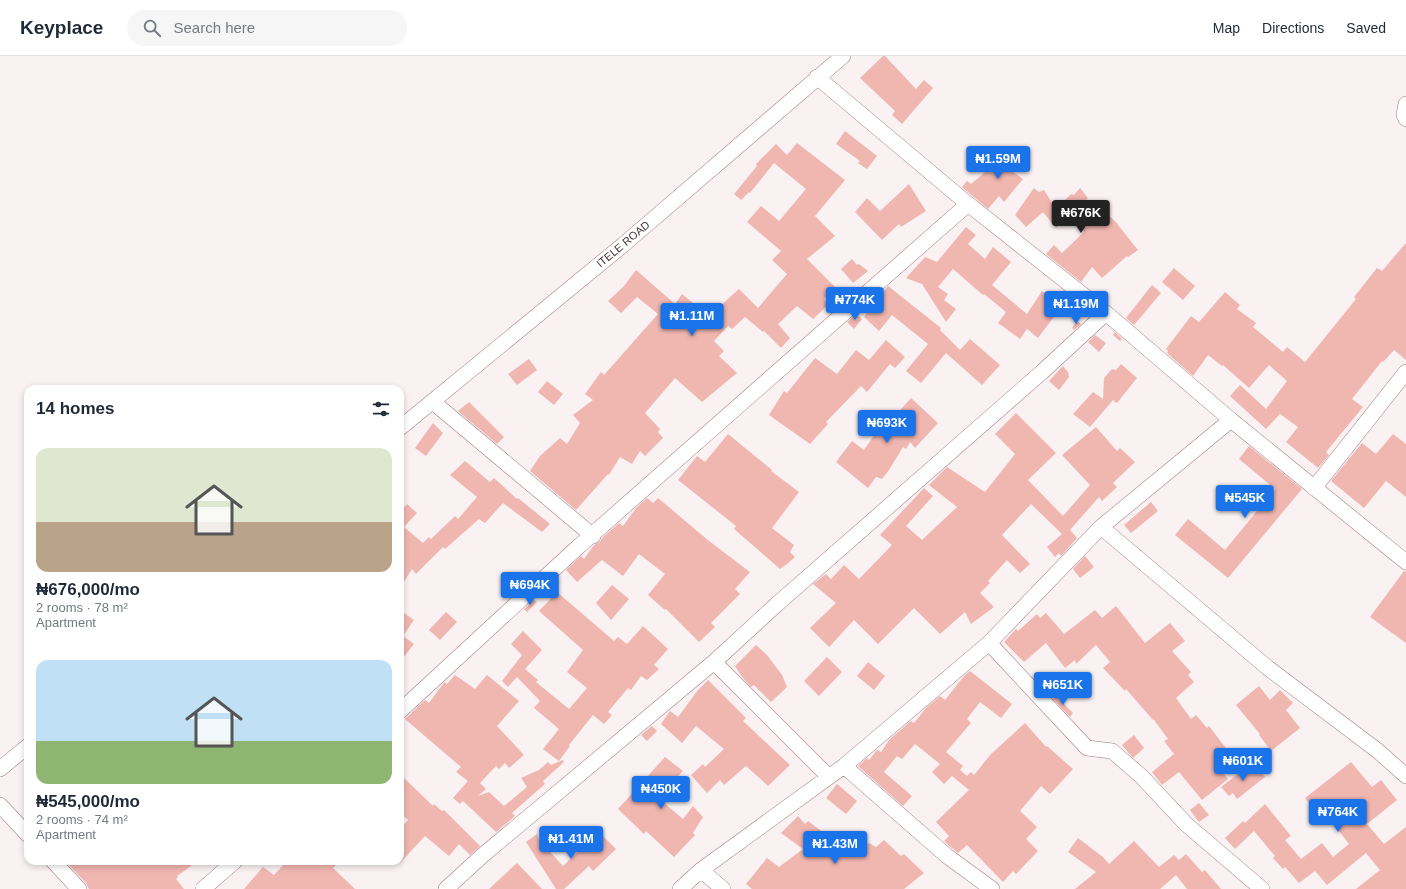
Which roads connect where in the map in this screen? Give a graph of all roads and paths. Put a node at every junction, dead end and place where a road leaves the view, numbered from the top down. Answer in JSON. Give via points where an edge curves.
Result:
{"nodes":[{"id":1,"x":843,"y":56,"type":"edge"},
{"id":2,"x":817,"y":77,"type":"junction"},
{"id":3,"x":1406,"y":104,"type":"edge"},
{"id":4,"x":1406,"y":119,"type":"edge"},
{"id":5,"x":968,"y":204,"type":"junction"},
{"id":6,"x":1106,"y":313,"type":"junction"},
{"id":7,"x":1406,"y":372,"type":"edge"},
{"id":8,"x":433,"y":402,"type":"junction"},
{"id":9,"x":1231,"y":420,"type":"junction"},
{"id":10,"x":404,"y":425,"type":"edge"},
{"id":11,"x":1314,"y":488,"type":"junction"},
{"id":12,"x":1101,"y":527,"type":"junction"},
{"id":13,"x":592,"y":536,"type":"junction"},
{"id":14,"x":1406,"y":562,"type":"edge"},
{"id":15,"x":989,"y":643,"type":"junction"},
{"id":16,"x":714,"y":662,"type":"junction"},
{"id":17,"x":404,"y":707,"type":"edge"},
{"id":18,"x":24,"y":749,"type":"edge"},
{"id":19,"x":844,"y":766,"type":"junction"},
{"id":20,"x":0,"y":769,"type":"edge"},
{"id":21,"x":1406,"y":776,"type":"edge"},
{"id":22,"x":829,"y":777,"type":"junction"},
{"id":23,"x":0,"y":805,"type":"edge"},
{"id":24,"x":24,"y":831,"type":"edge"},
{"id":25,"x":56,"y":865,"type":"edge"},
{"id":26,"x":230,"y":865,"type":"edge"},
{"id":27,"x":701,"y":870,"type":"junction"},
{"id":28,"x":79,"y":889,"type":"edge"},
{"id":29,"x":203,"y":889,"type":"edge"},
{"id":30,"x":446,"y":889,"type":"edge"},
{"id":31,"x":680,"y":889,"type":"edge"},
{"id":32,"x":723,"y":889,"type":"edge"},
{"id":33,"x":992,"y":889,"type":"edge"},
{"id":34,"x":1262,"y":889,"type":"edge"}],
"edges":[{"from":1,"to":2,"type":"street","name":"ITELE ROAD"},
{"from":2,"to":5,"type":"street"},
{"from":2,"to":8,"type":"street","name":"ITELE ROAD","via":[[623,245]]},
{"from":3,"to":4,"type":"street"},
{"from":5,"to":6,"type":"street"},
{"from":5,"to":13,"type":"street"},
{"from":6,"to":9,"type":"street"},
{"from":6,"to":16,"type":"street"},
{"from":7,"to":11,"type":"street"},
{"from":8,"to":10,"type":"street","name":"ITELE ROAD"},
{"from":8,"to":13,"type":"street"},
{"from":9,"to":11,"type":"street"},
{"from":9,"to":12,"type":"street"},
{"from":11,"to":14,"type":"street"},
{"from":12,"to":15,"type":"street"},
{"from":12,"to":21,"type":"street","via":[[1268,668],[1378,751]]},
{"from":13,"to":17,"type":"street"},
{"from":15,"to":19,"type":"street"},
{"from":15,"to":34,"type":"street","via":[[1087,748],[1112,751],[1141,776],[1187,825]]},
{"from":16,"to":22,"type":"street"},
{"from":16,"to":30,"type":"street","via":[[483,855]]},
{"from":18,"to":20,"type":"street"},
{"from":19,"to":22,"type":"street"},
{"from":19,"to":33,"type":"street","via":[[947,856]]},
{"from":22,"to":27,"type":"street"},
{"from":23,"to":24,"type":"street"},
{"from":25,"to":28,"type":"street"},
{"from":26,"to":29,"type":"street"},
{"from":27,"to":31,"type":"street"},
{"from":27,"to":32,"type":"street"}]}
